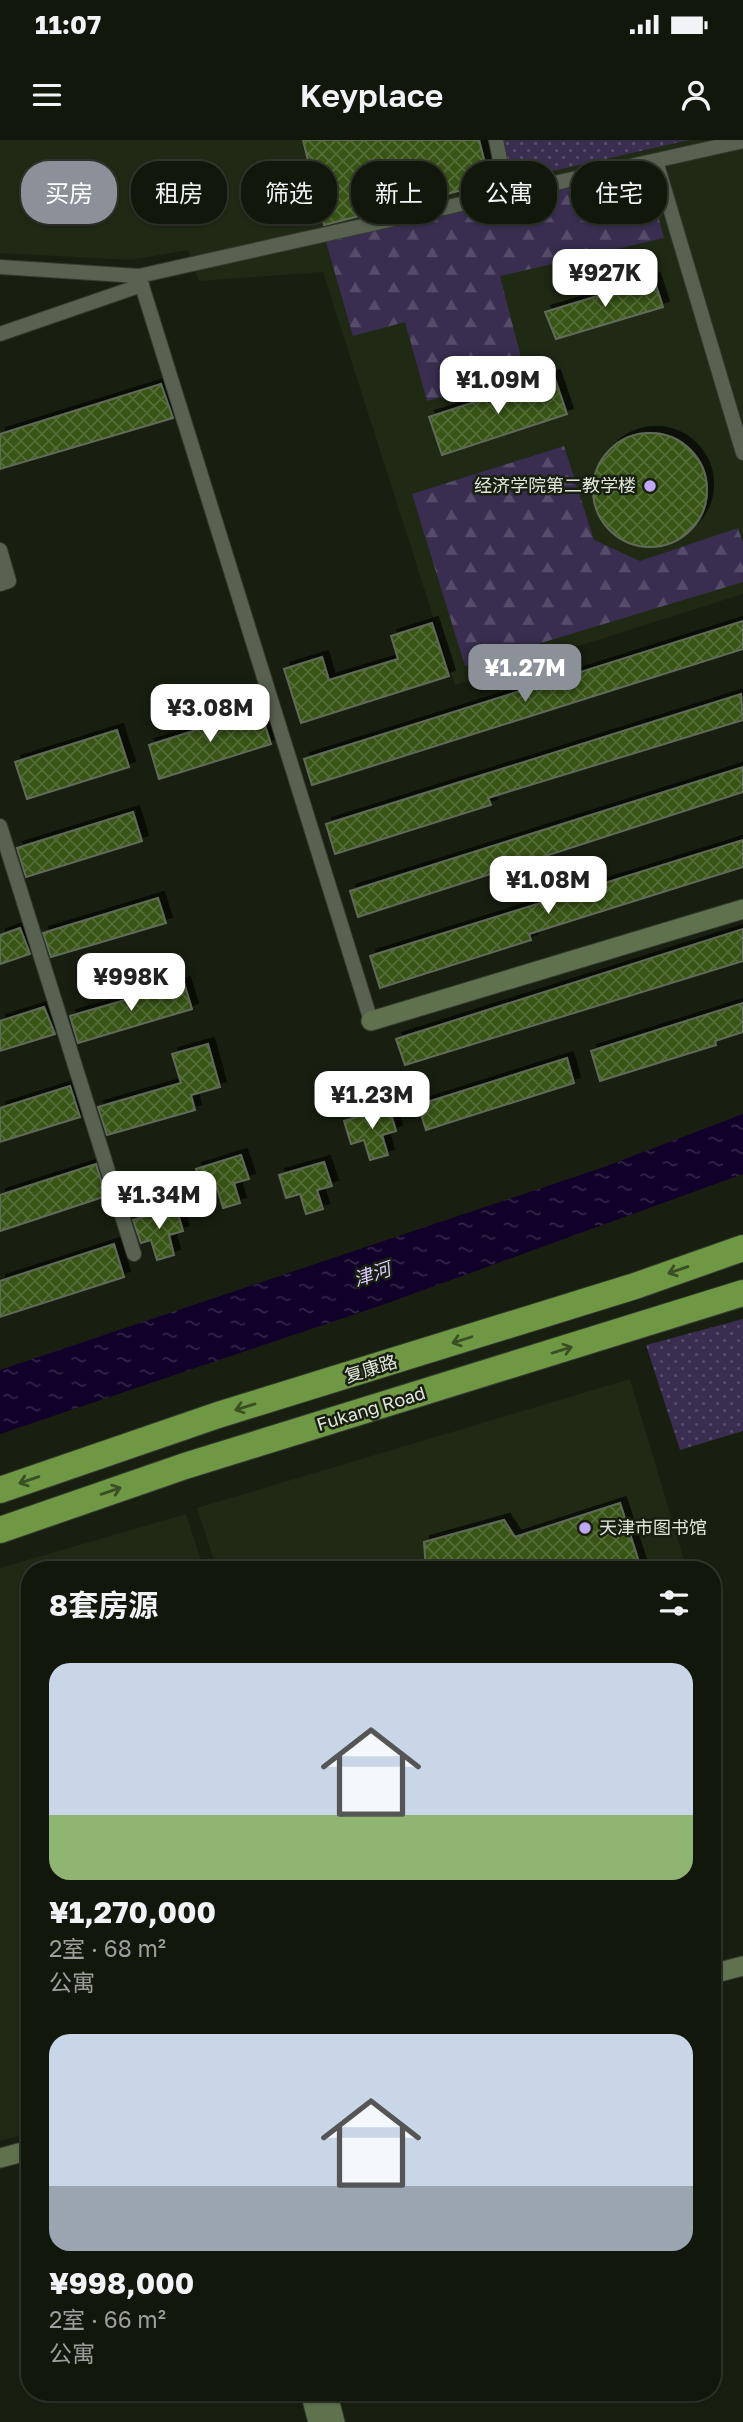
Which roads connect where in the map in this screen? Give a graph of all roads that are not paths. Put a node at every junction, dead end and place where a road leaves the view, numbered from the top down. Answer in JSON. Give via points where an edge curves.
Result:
{"nodes":[{"id":1,"x":496,"y":140,"type":"edge"},
{"id":2,"x":743,"y":141,"type":"edge"},
{"id":3,"x":712,"y":144,"type":"edge"},
{"id":4,"x":501,"y":161,"type":"edge"},
{"id":5,"x":656,"y":161,"type":"edge"},
{"id":6,"x":667,"y":198,"type":"edge"},
{"id":7,"x":461,"y":206,"type":"edge"},
{"id":8,"x":0,"y":267,"type":"edge"},
{"id":9,"x":141,"y":281,"type":"junction"},
{"id":10,"x":0,"y":334,"type":"edge"},
{"id":11,"x":743,"y":453,"type":"edge"},
{"id":12,"x":0,"y":550,"type":"edge"},
{"id":13,"x":0,"y":584,"type":"edge"},
{"id":14,"x":0,"y":826,"type":"edge"},
{"id":15,"x":743,"y":909,"type":"edge"},
{"id":16,"x":371,"y":1021,"type":"joint"},
{"id":17,"x":743,"y":1248,"type":"edge"},
{"id":18,"x":134,"y":1254,"type":"dead end"},
{"id":19,"x":743,"y":1293,"type":"edge"},
{"id":20,"x":0,"y":1490,"type":"edge"},
{"id":21,"x":0,"y":1530,"type":"edge"},
{"id":22,"x":743,"y":1952,"type":"edge"},
{"id":23,"x":721,"y":1958,"type":"edge"},
{"id":24,"x":743,"y":1966,"type":"edge"},
{"id":25,"x":721,"y":1972,"type":"edge"},
{"id":26,"x":21,"y":2152,"type":"edge"},
{"id":27,"x":0,"y":2158,"type":"edge"},
{"id":28,"x":21,"y":2166,"type":"edge"},
{"id":29,"x":0,"y":2172,"type":"edge"},
{"id":30,"x":312,"y":2401,"type":"edge"},
{"id":31,"x":329,"y":2401,"type":"edge"},
{"id":32,"x":318,"y":2422,"type":"edge"},
{"id":33,"x":335,"y":2422,"type":"edge"}],
"edges":[{"from":1,"to":4,"type":"street"},
{"from":2,"to":3,"type":"street"},
{"from":3,"to":5,"type":"street"},
{"from":6,"to":11,"type":"street"},
{"from":7,"to":9,"type":"street"},
{"from":8,"to":9,"type":"street"},
{"from":9,"to":10,"type":"street"},
{"from":9,"to":16,"type":"street"},
{"from":12,"to":13,"type":"street","via":[[9,580]]},
{"from":14,"to":18,"type":"street"},
{"from":15,"to":16,"type":"street"},
{"from":17,"to":20,"type":"highway","name":"复康路","one_way":true,"via":[[218,1415]]},
{"from":21,"to":19,"type":"highway","name":"Fukang Road","one_way":true,"via":[[185,1466]]},
{"from":22,"to":23,"type":"street"},
{"from":24,"to":25,"type":"street"},
{"from":26,"to":27,"type":"street"},
{"from":28,"to":29,"type":"street"},
{"from":30,"to":32,"type":"street"},
{"from":31,"to":33,"type":"street"}]}
